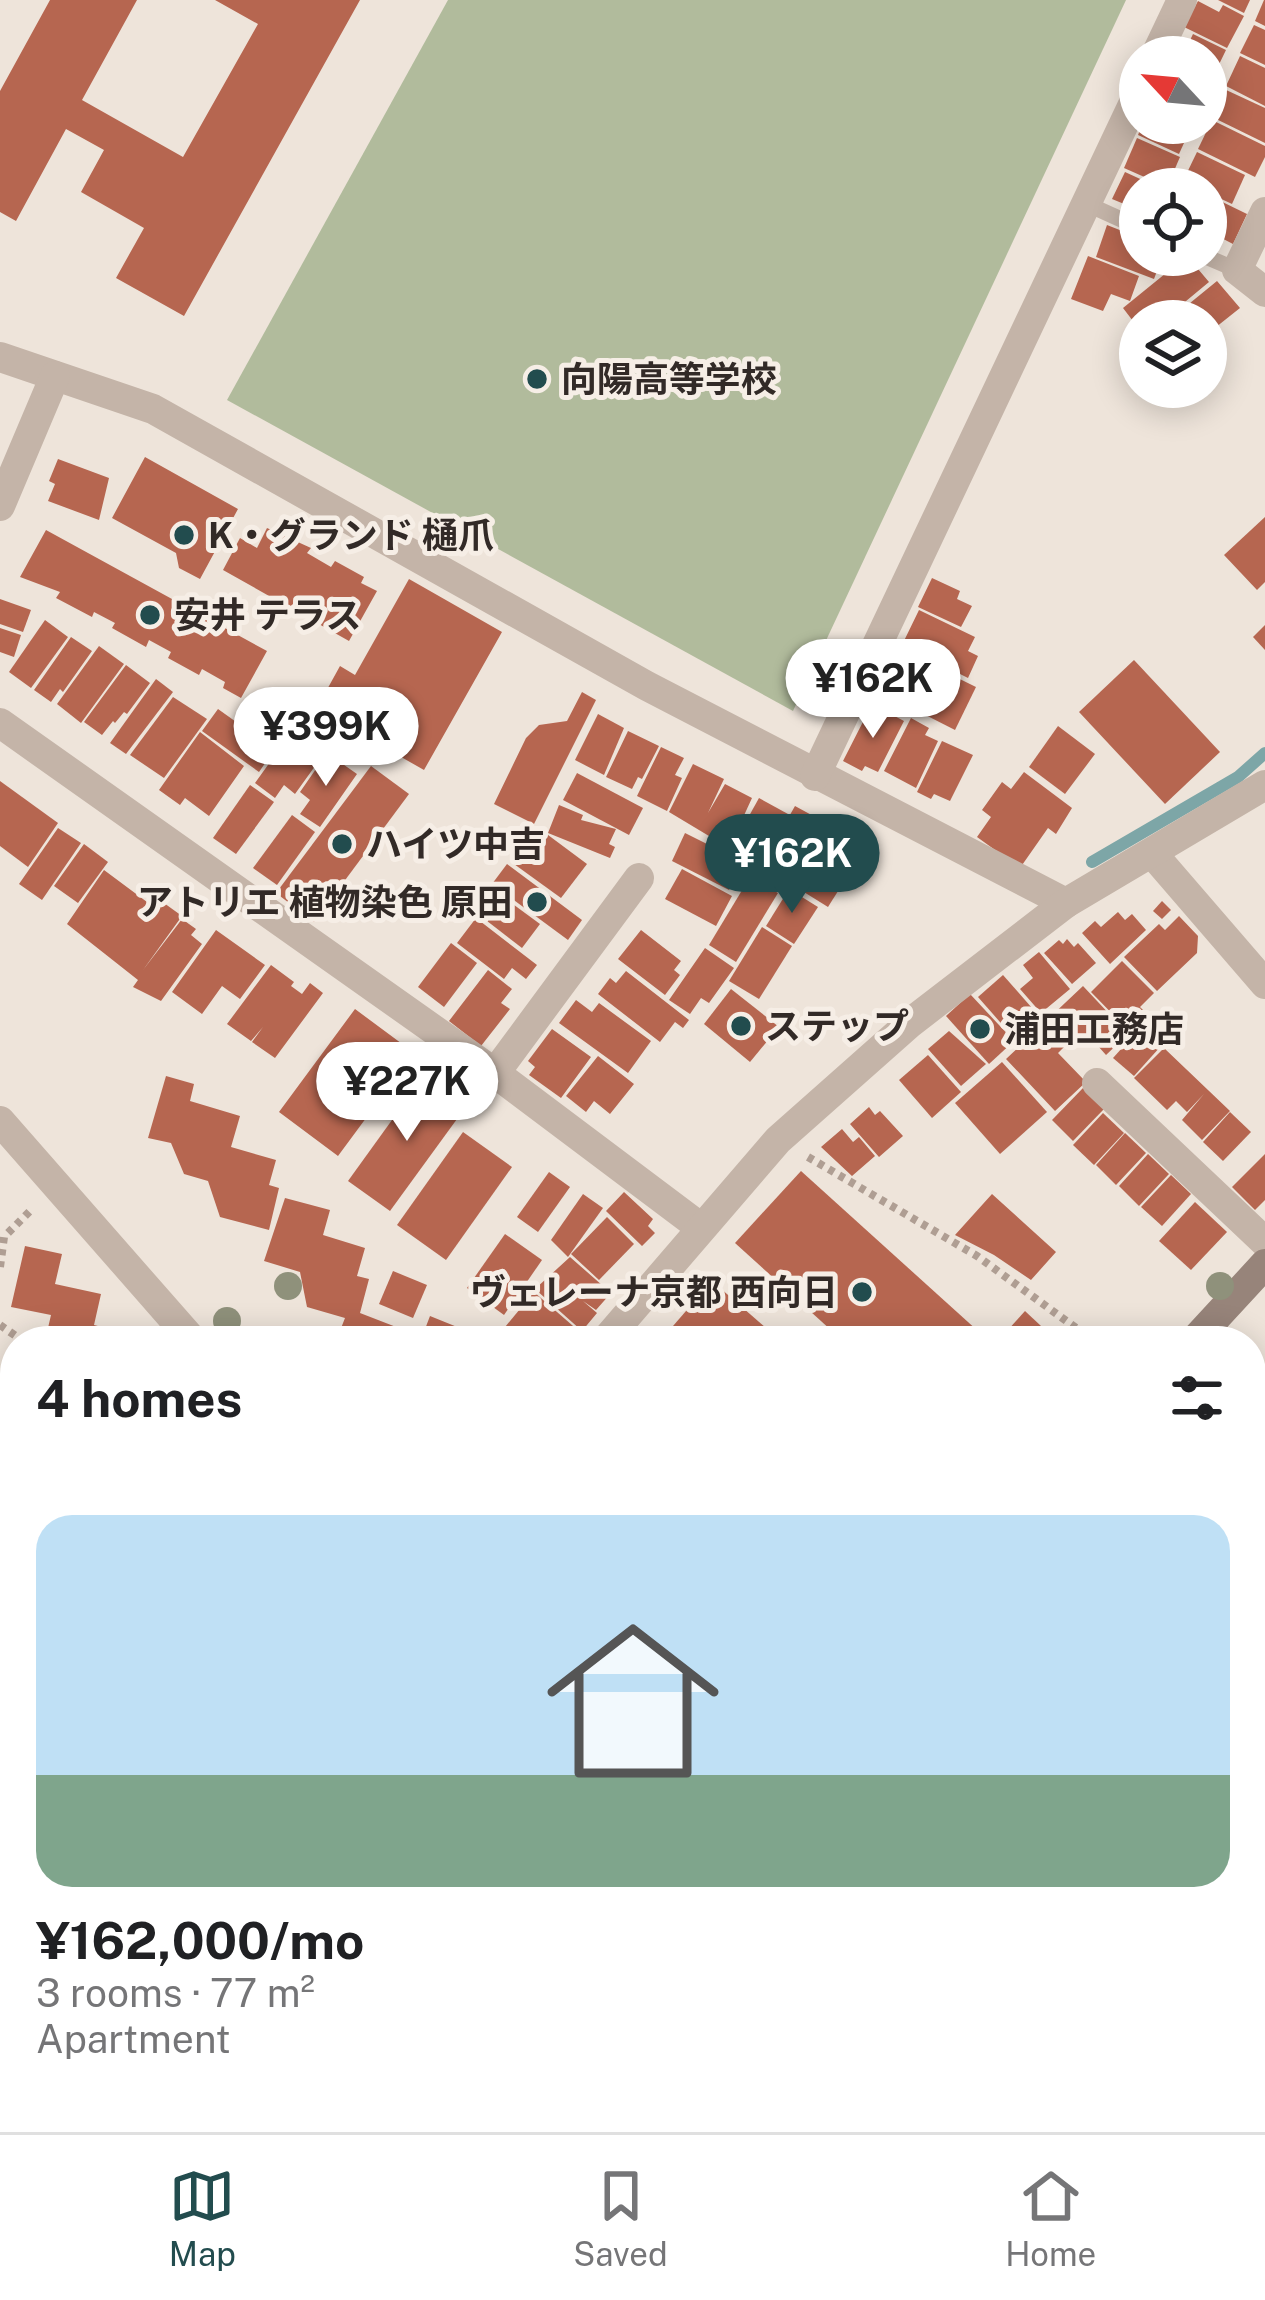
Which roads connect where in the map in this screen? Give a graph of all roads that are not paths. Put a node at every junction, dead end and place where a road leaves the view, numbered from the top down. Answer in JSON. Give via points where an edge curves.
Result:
{"nodes":[{"id":1,"x":1182,"y":0,"type":"edge"},
{"id":2,"x":1165,"y":36,"type":"edge"},
{"id":3,"x":1119,"y":135,"type":"edge"},
{"id":4,"x":1087,"y":204,"type":"junction"},
{"id":5,"x":1265,"y":212,"type":"edge"},
{"id":6,"x":1119,"y":218,"type":"edge"},
{"id":7,"x":1227,"y":266,"type":"edge"},
{"id":8,"x":1237,"y":270,"type":"junction"},
{"id":9,"x":1265,"y":292,"type":"edge"},
{"id":10,"x":0,"y":357,"type":"edge"},
{"id":11,"x":55,"y":376,"type":"junction"},
{"id":12,"x":0,"y":506,"type":"edge"},
{"id":13,"x":0,"y":723,"type":"edge"},
{"id":14,"x":815,"y":776,"type":"junction"},
{"id":15,"x":1265,"y":785,"type":"edge"},
{"id":16,"x":1152,"y":853,"type":"junction"},
{"id":17,"x":639,"y":878,"type":"dead end"},
{"id":18,"x":1066,"y":902,"type":"junction"},
{"id":19,"x":1265,"y":984,"type":"edge"},
{"id":20,"x":495,"y":1073,"type":"junction"},
{"id":21,"x":1097,"y":1083,"type":"dead end"},
{"id":22,"x":0,"y":1121,"type":"edge"},
{"id":23,"x":700,"y":1227,"type":"junction"},
{"id":24,"x":1265,"y":1242,"type":"edge"},
{"id":25,"x":1265,"y":1264,"type":"edge"},
{"id":26,"x":180,"y":1326,"type":"edge"},
{"id":27,"x":618,"y":1326,"type":"edge"},
{"id":28,"x":1208,"y":1326,"type":"edge"}],
"edges":[{"from":1,"to":2,"type":"street"},
{"from":3,"to":4,"type":"street"},
{"from":4,"to":6,"type":"lane"},
{"from":4,"to":14,"type":"street"},
{"from":5,"to":8,"type":"street"},
{"from":7,"to":8,"type":"lane"},
{"from":8,"to":9,"type":"street"},
{"from":10,"to":11,"type":"street"},
{"from":11,"to":12,"type":"street"},
{"from":11,"to":14,"type":"street","via":[[153,410]]},
{"from":13,"to":20,"type":"street"},
{"from":14,"to":18,"type":"street"},
{"from":15,"to":16,"type":"street"},
{"from":16,"to":18,"type":"street"},
{"from":16,"to":19,"type":"street"},
{"from":17,"to":20,"type":"street"},
{"from":18,"to":23,"type":"street","via":[[910,1023],[778,1140]]},
{"from":20,"to":23,"type":"street"},
{"from":21,"to":24,"type":"street"},
{"from":22,"to":26,"type":"street"},
{"from":23,"to":27,"type":"street"},
{"from":25,"to":28,"type":"main road"}]}
